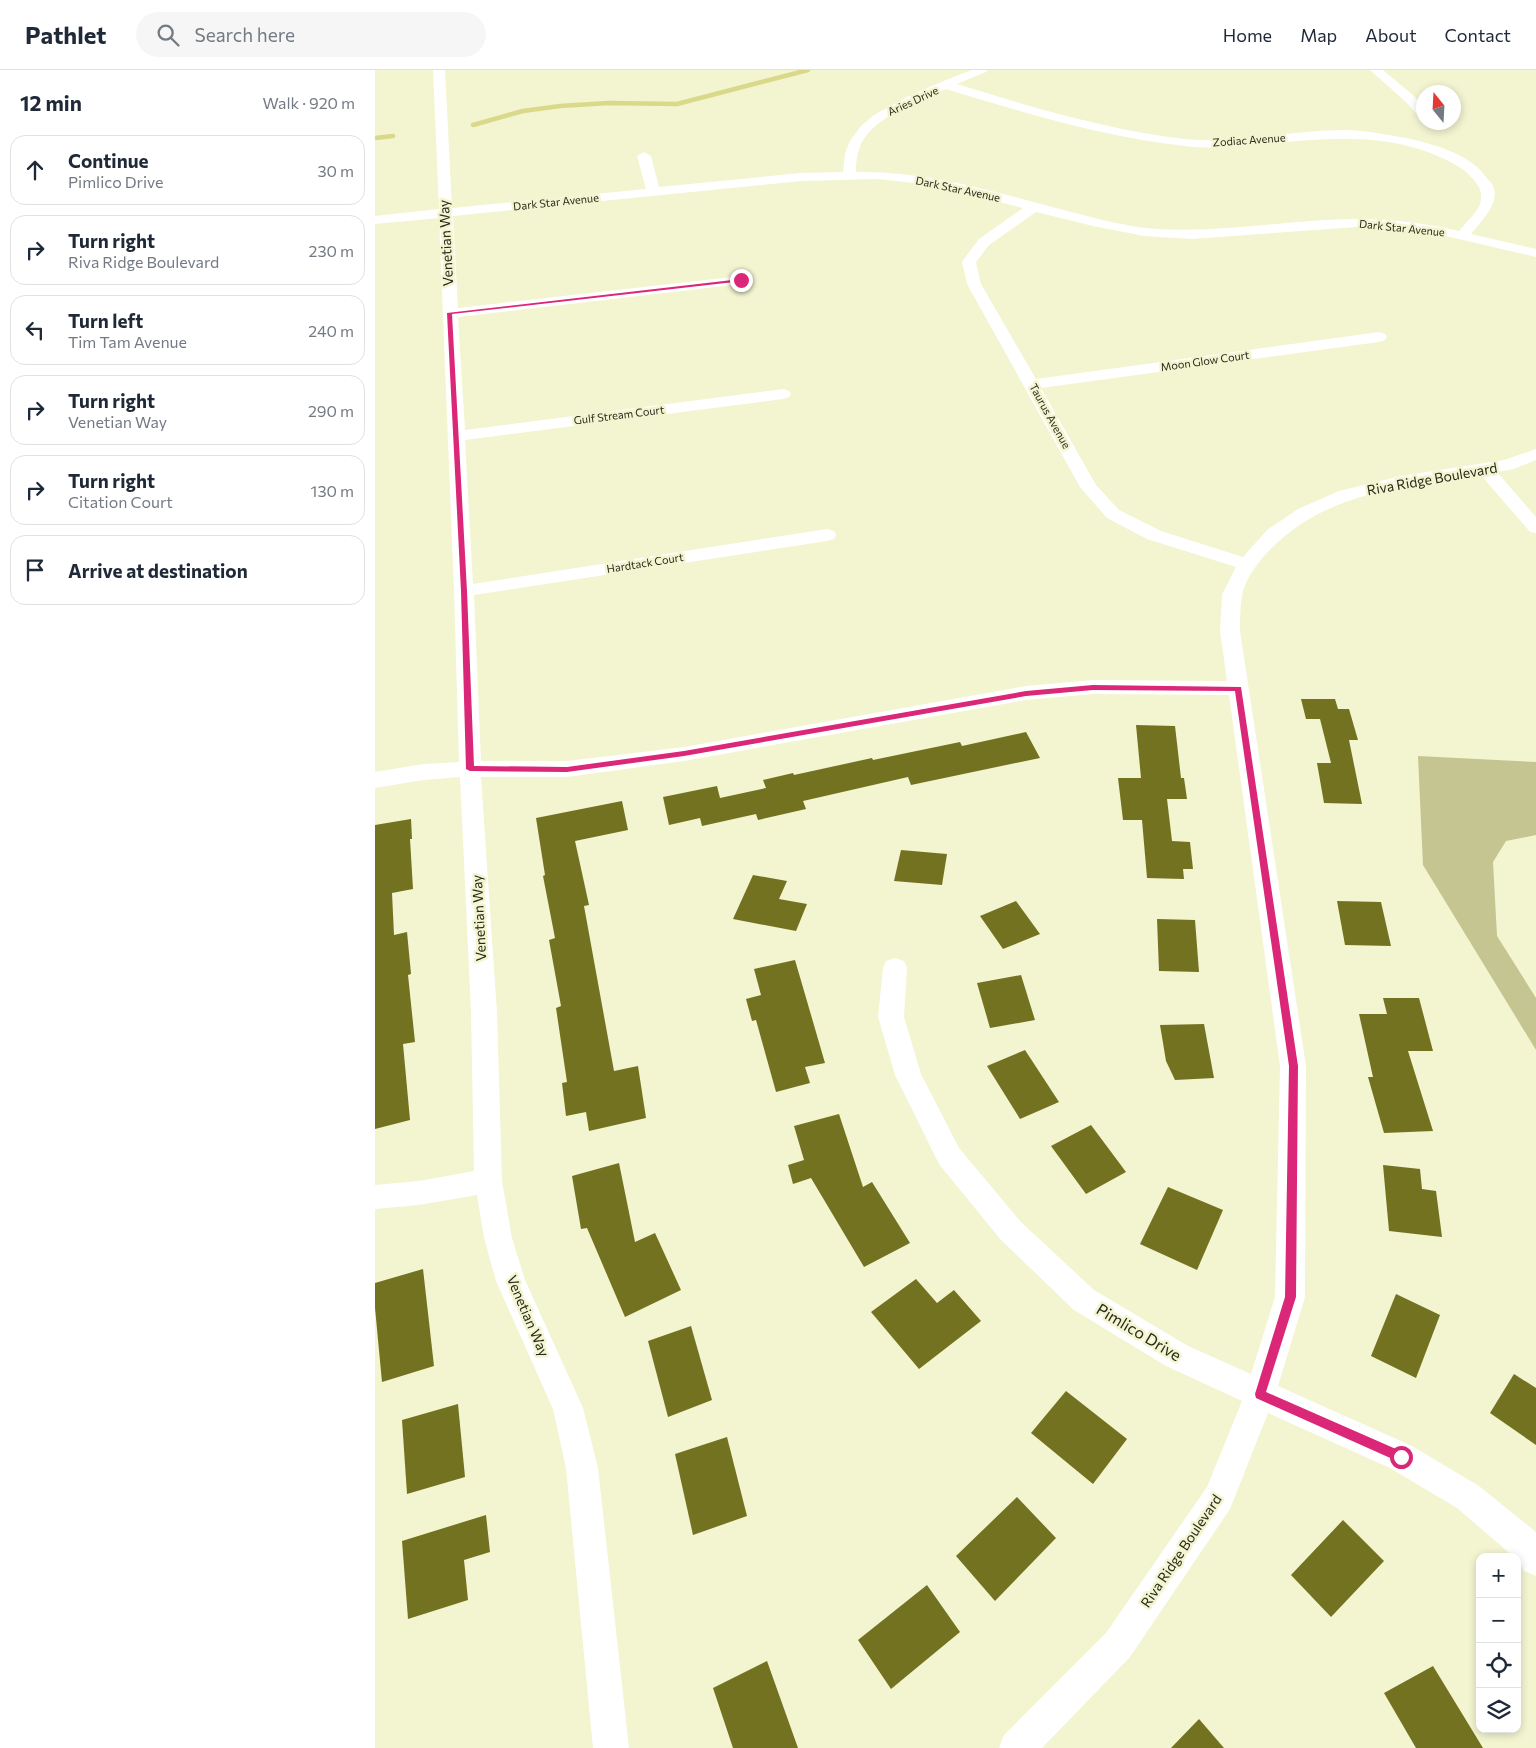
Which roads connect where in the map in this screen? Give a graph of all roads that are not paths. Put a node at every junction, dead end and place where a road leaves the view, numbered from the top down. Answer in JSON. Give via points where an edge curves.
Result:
{"nodes":[{"id":1,"x":439,"y":70,"type":"edge"},
{"id":2,"x":981,"y":70,"type":"edge"},
{"id":3,"x":1376,"y":70,"type":"edge"},
{"id":4,"x":946,"y":85,"type":"junction"},
{"id":5,"x":1416,"y":107,"type":"edge"},
{"id":6,"x":1420,"y":130,"type":"edge"},
{"id":7,"x":1407,"y":142,"type":"junction"},
{"id":8,"x":644,"y":156,"type":"dead end"},
{"id":9,"x":849,"y":174,"type":"junction"},
{"id":10,"x":653,"y":191,"type":"junction"},
{"id":11,"x":1034,"y":207,"type":"junction"},
{"id":12,"x":444,"y":213,"type":"junction"},
{"id":13,"x":375,"y":220,"type":"edge"},
{"id":14,"x":1463,"y":235,"type":"junction"},
{"id":15,"x":1536,"y":253,"type":"edge"},
{"id":16,"x":741,"y":280,"type":"dead end"},
{"id":17,"x":450,"y":313,"type":"junction"},
{"id":18,"x":1379,"y":338,"type":"dead end"},
{"id":19,"x":1031,"y":384,"type":"junction"},
{"id":20,"x":783,"y":394,"type":"dead end"},
{"id":21,"x":455,"y":436,"type":"junction"},
{"id":22,"x":1536,"y":454,"type":"edge"},
{"id":23,"x":1485,"y":470,"type":"junction"},
{"id":24,"x":1536,"y":528,"type":"edge"},
{"id":25,"x":827,"y":534,"type":"dead end"},
{"id":26,"x":1247,"y":564,"type":"junction"},
{"id":27,"x":464,"y":591,"type":"junction"},
{"id":28,"x":1239,"y":688,"type":"junction"},
{"id":29,"x":470,"y":769,"type":"junction"},
{"id":30,"x":375,"y":780,"type":"edge"},
{"id":31,"x":895,"y":968,"type":"dead end"},
{"id":32,"x":487,"y":1181,"type":"junction"},
{"id":33,"x":375,"y":1198,"type":"edge"},
{"id":34,"x":1260,"y":1394,"type":"junction"},
{"id":35,"x":1536,"y":1559,"type":"edge"},
{"id":36,"x":611,"y":1748,"type":"edge"},
{"id":37,"x":1017,"y":1748,"type":"edge"}],
"edges":[{"from":1,"to":12,"type":"street","name":"Venetian Way"},
{"from":2,"to":4,"type":"street","name":"Aries Drive"},
{"from":3,"to":5,"type":"street"},
{"from":4,"to":7,"type":"street","name":"Zodiac Avenue","via":[[1038,113],[1188,143],[1226,144],[1347,134]]},
{"from":4,"to":9,"type":"street","name":"Aries Drive","via":[[890,110],[868,125],[855,141]]},
{"from":6,"to":7,"type":"street"},
{"from":7,"to":14,"type":"street","name":"Zodiac Avenue","via":[[1451,156],[1472,169],[1487,187],[1487,204]]},
{"from":8,"to":10,"type":"street"},
{"from":9,"to":10,"type":"street","name":"Dark Star Avenue"},
{"from":9,"to":11,"type":"street","name":"Dark Star Avenue","via":[[932,181]]},
{"from":10,"to":12,"type":"street","name":"Dark Star Avenue"},
{"from":11,"to":14,"type":"street","name":"Dark Star Avenue","via":[[1144,232],[1192,235],[1357,223],[1399,225]]},
{"from":11,"to":19,"type":"street","name":"Taurus Avenue","via":[[985,242],[969,262],[974,284]]},
{"from":12,"to":13,"type":"street","name":"Dark Star Avenue"},
{"from":12,"to":17,"type":"street","name":"Venetian Way"},
{"from":14,"to":15,"type":"street","name":"Dark Star Avenue"},
{"from":16,"to":17,"type":"street"},
{"from":17,"to":21,"type":"street","name":"Venetian Way"},
{"from":18,"to":19,"type":"street","name":"Moon Glow Court"},
{"from":19,"to":26,"type":"street","name":"Taurus Avenue","via":[[1089,487],[1113,514],[1154,535]]},
{"from":20,"to":21,"type":"street","name":"Gulf Stream Court"},
{"from":21,"to":27,"type":"street","name":"Venetian Way"},
{"from":22,"to":23,"type":"street","name":"Riva Ridge Boulevard","via":[[1508,466]]},
{"from":23,"to":24,"type":"street"},
{"from":23,"to":26,"type":"street","name":"Riva Ridge Boulevard","via":[[1401,481],[1345,495],[1304,513],[1273,534]]},
{"from":25,"to":27,"type":"street","name":"Hardtack Court"},
{"from":26,"to":28,"type":"street","name":"Riva Ridge Boulevard","via":[[1231,604],[1230,631]]},
{"from":27,"to":29,"type":"street","name":"Venetian Way"},
{"from":28,"to":29,"type":"street","via":[[1093,687],[1026,693],[684,754],[567,769]]},
{"from":28,"to":34,"type":"street","name":"Riva Ridge Boulevard","via":[[1293,1066],[1291,1297]]},
{"from":29,"to":30,"type":"street"},
{"from":29,"to":32,"type":"street","name":"Venetian Way","via":[[484,1013]]},
{"from":31,"to":34,"type":"street","name":"Pimlico Drive","via":[[891,1017],[908,1076],[949,1156],[1011,1231],[1084,1300],[1177,1356]]},
{"from":32,"to":33,"type":"street","via":[[419,1194]]},
{"from":32,"to":36,"type":"street","name":"Venetian Way","via":[[498,1238],[511,1281],[568,1408],[581,1468]]},
{"from":34,"to":35,"type":"street","name":"Pimlico Drive","via":[[1401,1457],[1468,1497],[1528,1547]]},
{"from":34,"to":37,"type":"street","name":"Riva Ridge Boulevard","via":[[1219,1498],[1118,1644]]}]}
